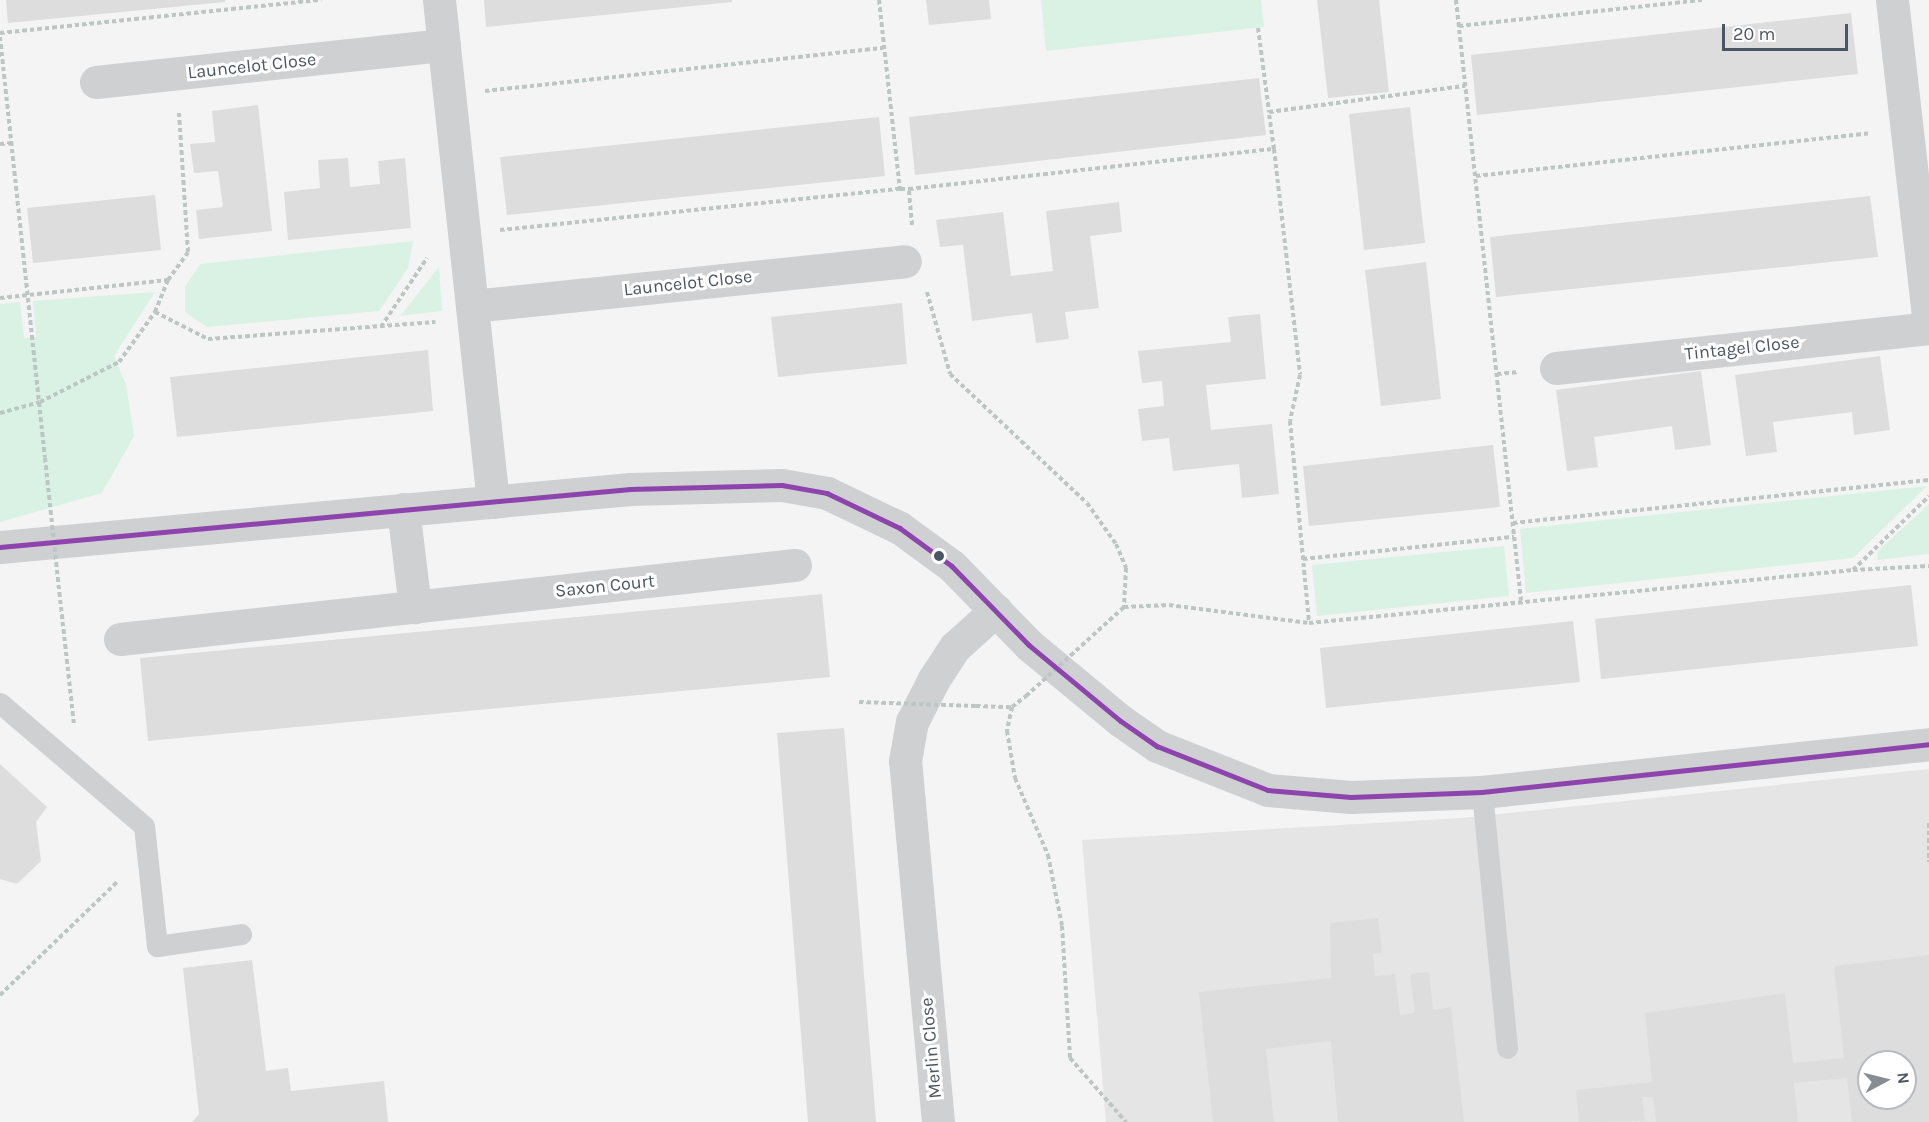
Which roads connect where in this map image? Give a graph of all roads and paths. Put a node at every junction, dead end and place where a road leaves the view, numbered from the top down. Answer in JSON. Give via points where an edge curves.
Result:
{"nodes":[{"id":1,"x":321,"y":0,"type":"edge"},
{"id":2,"x":439,"y":0,"type":"edge"},
{"id":3,"x":879,"y":0,"type":"edge"},
{"id":4,"x":1456,"y":0,"type":"edge"},
{"id":5,"x":1698,"y":0,"type":"edge"},
{"id":6,"x":1704,"y":0,"type":"edge"},
{"id":7,"x":1892,"y":0,"type":"edge"},
{"id":8,"x":1459,"y":26,"type":"junction"},
{"id":9,"x":1258,"y":28,"type":"dead end"},
{"id":10,"x":0,"y":36,"type":"edge"},
{"id":11,"x":444,"y":45,"type":"junction"},
{"id":12,"x":884,"y":48,"type":"junction"},
{"id":13,"x":177,"y":74,"type":"junction"},
{"id":14,"x":96,"y":82,"type":"dead end"},
{"id":15,"x":1465,"y":86,"type":"junction"},
{"id":16,"x":450,"y":95,"type":"junction"},
{"id":17,"x":1269,"y":112,"type":"junction"},
{"id":18,"x":1907,"y":129,"type":"junction"},
{"id":19,"x":12,"y":143,"type":"junction"},
{"id":20,"x":0,"y":144,"type":"edge"},
{"id":21,"x":1274,"y":149,"type":"junction"},
{"id":22,"x":1476,"y":176,"type":"junction"},
{"id":23,"x":900,"y":189,"type":"junction"},
{"id":24,"x":909,"y":189,"type":"junction"},
{"id":25,"x":463,"y":220,"type":"junction"},
{"id":26,"x":910,"y":260,"type":"junction"},
{"id":27,"x":168,"y":280,"type":"junction"},
{"id":28,"x":28,"y":295,"type":"junction"},
{"id":29,"x":0,"y":298,"type":"edge"},
{"id":30,"x":155,"y":312,"type":"junction"},
{"id":31,"x":473,"y":312,"type":"junction"},
{"id":32,"x":380,"y":327,"type":"junction"},
{"id":33,"x":1929,"y":327,"type":"edge"},
{"id":34,"x":1556,"y":368,"type":"dead end"},
{"id":35,"x":40,"y":402,"type":"junction"},
{"id":36,"x":0,"y":412,"type":"edge"},
{"id":37,"x":1929,"y":480,"type":"edge"},
{"id":38,"x":1929,"y":496,"type":"edge"},
{"id":39,"x":493,"y":502,"type":"junction"},
{"id":40,"x":404,"y":509,"type":"junction"},
{"id":41,"x":1513,"y":523,"type":"junction"},
{"id":42,"x":1514,"y":537,"type":"junction"},
{"id":43,"x":0,"y":547,"type":"edge"},
{"id":44,"x":1303,"y":559,"type":"junction"},
{"id":45,"x":795,"y":565,"type":"dead end"},
{"id":46,"x":1929,"y":566,"type":"edge"},
{"id":47,"x":1853,"y":570,"type":"junction"},
{"id":48,"x":1521,"y":600,"type":"junction"},
{"id":49,"x":415,"y":607,"type":"junction"},
{"id":50,"x":1124,"y":608,"type":"junction"},
{"id":51,"x":996,"y":610,"type":"junction"},
{"id":52,"x":1309,"y":623,"type":"junction"},
{"id":53,"x":120,"y":639,"type":"dead end"},
{"id":54,"x":858,"y":702,"type":"dead end"},
{"id":55,"x":0,"y":704,"type":"edge"},
{"id":56,"x":1012,"y":707,"type":"junction"},
{"id":57,"x":1929,"y":744,"type":"edge"},
{"id":58,"x":55,"y":748,"type":"junction"},
{"id":59,"x":1482,"y":792,"type":"junction"},
{"id":60,"x":1929,"y":823,"type":"edge"},
{"id":61,"x":147,"y":854,"type":"junction"},
{"id":62,"x":1929,"y":862,"type":"edge"},
{"id":63,"x":241,"y":934,"type":"dead end"},
{"id":64,"x":0,"y":995,"type":"edge"},
{"id":65,"x":1508,"y":1048,"type":"dead end"},
{"id":66,"x":938,"y":1122,"type":"edge"},
{"id":67,"x":1126,"y":1122,"type":"edge"}],
"edges":[{"from":1,"to":10,"type":"path"},
{"from":2,"to":11,"type":"street"},
{"from":3,"to":12,"type":"path"},
{"from":4,"to":8,"type":"path"},
{"from":5,"to":6,"type":"path"},
{"from":5,"to":8,"type":"path"},
{"from":7,"to":18,"type":"street","name":"Tintagel Close"},
{"from":8,"to":15,"type":"path"},
{"from":9,"to":17,"type":"path"},
{"from":10,"to":19,"type":"path"},
{"from":11,"to":13,"type":"street","name":"Launcelot Close"},
{"from":11,"to":16,"type":"street"},
{"from":12,"to":16,"type":"path"},
{"from":12,"to":23,"type":"path"},
{"from":13,"to":14,"type":"street","name":"Launcelot Close"},
{"from":13,"to":27,"type":"path","via":[[188,252]]},
{"from":15,"to":17,"type":"path"},
{"from":15,"to":22,"type":"path"},
{"from":16,"to":25,"type":"street"},
{"from":17,"to":21,"type":"path"},
{"from":18,"to":22,"type":"path"},
{"from":18,"to":33,"type":"street","name":"Tintagel Close"},
{"from":19,"to":20,"type":"path"},
{"from":19,"to":28,"type":"path"},
{"from":21,"to":24,"type":"path"},
{"from":21,"to":44,"type":"path","via":[[1300,375],[1290,421]]},
{"from":22,"to":41,"type":"path"},
{"from":23,"to":24,"type":"path"},
{"from":23,"to":25,"type":"path"},
{"from":24,"to":26,"type":"path"},
{"from":25,"to":31,"type":"street"},
{"from":25,"to":32,"type":"path"},
{"from":26,"to":31,"type":"street","name":"Launcelot Close"},
{"from":26,"to":50,"type":"path","via":[[950,374],[1087,503],[1125,568]]},
{"from":27,"to":28,"type":"path"},
{"from":27,"to":30,"type":"path"},
{"from":28,"to":29,"type":"path"},
{"from":28,"to":35,"type":"path"},
{"from":30,"to":32,"type":"path","via":[[208,339]]},
{"from":30,"to":35,"type":"path","via":[[119,362]]},
{"from":31,"to":32,"type":"path"},
{"from":31,"to":39,"type":"street"},
{"from":33,"to":34,"type":"street","name":"Tintagel Close"},
{"from":35,"to":36,"type":"path"},
{"from":35,"to":58,"type":"path","bridge":true,"via":[[77,720]]},
{"from":37,"to":41,"type":"path"},
{"from":38,"to":47,"type":"path"},
{"from":39,"to":40,"type":"street"},
{"from":39,"to":51,"type":"street","via":[[740,483],[827,493],[866,507],[929,548]]},
{"from":40,"to":43,"type":"street"},
{"from":40,"to":49,"type":"street"},
{"from":41,"to":42,"type":"path"},
{"from":42,"to":44,"type":"path"},
{"from":42,"to":48,"type":"path"},
{"from":44,"to":52,"type":"path"},
{"from":45,"to":49,"type":"street","name":"Saxon Court"},
{"from":46,"to":47,"type":"path"},
{"from":47,"to":48,"type":"path"},
{"from":48,"to":52,"type":"path"},
{"from":49,"to":53,"type":"street","name":"Saxon Court"},
{"from":50,"to":52,"type":"path","via":[[1194,607]]},
{"from":50,"to":56,"type":"path","bridge":true},
{"from":51,"to":59,"type":"street","via":[[1121,721],[1157,746],[1229,777],[1304,795]]},
{"from":51,"to":66,"type":"street","name":"Merlin Close","via":[[955,647],[934,679],[912,722],[905,761]]},
{"from":54,"to":56,"type":"path","bridge":true},
{"from":55,"to":58,"type":"lane"},
{"from":56,"to":67,"type":"path","via":[[1007,731],[1015,778],[1048,855],[1062,926],[1070,1058]]},
{"from":57,"to":59,"type":"street"},
{"from":58,"to":61,"type":"lane","via":[[144,826]]},
{"from":59,"to":65,"type":"lane"},
{"from":60,"to":62,"type":"path"},
{"from":61,"to":63,"type":"lane","via":[[157,946]]},
{"from":61,"to":64,"type":"path"}]}
